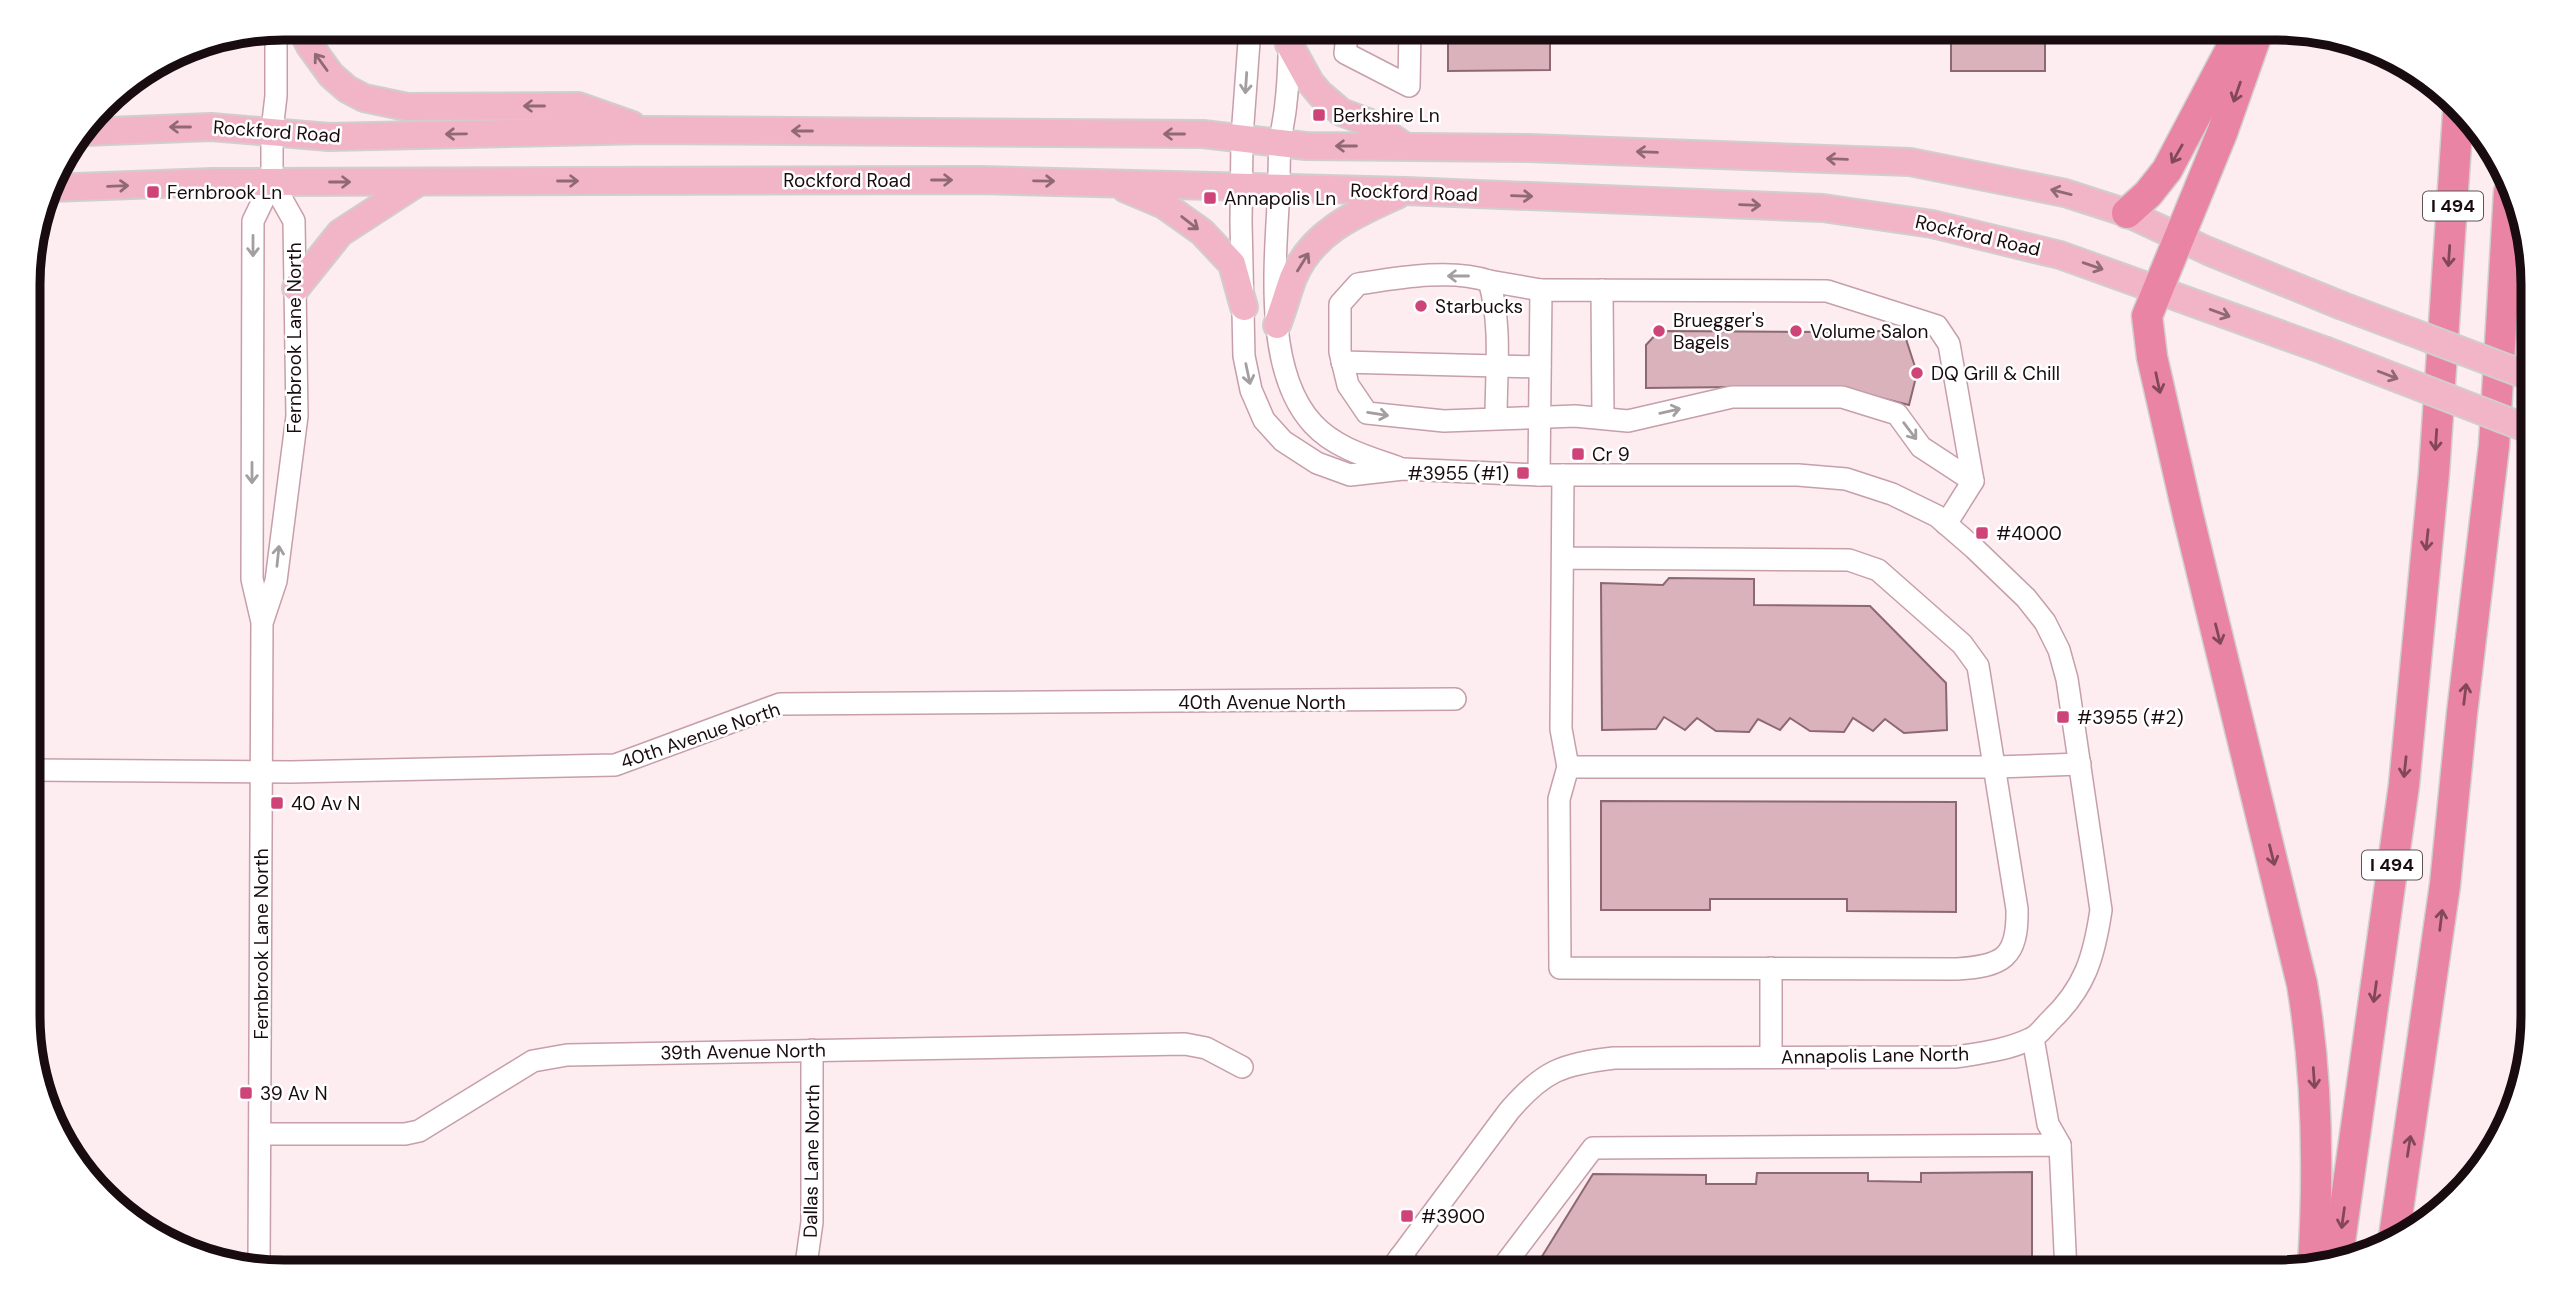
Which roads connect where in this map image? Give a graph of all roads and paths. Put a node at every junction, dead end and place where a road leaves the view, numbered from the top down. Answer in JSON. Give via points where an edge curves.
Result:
{"nodes":[{"id":1,"x":276,"y":40,"type":"edge"},
{"id":2,"x":307,"y":40,"type":"edge"},
{"id":3,"x":1249,"y":40,"type":"edge"},
{"id":4,"x":1290,"y":40,"type":"edge"},
{"id":5,"x":1292,"y":40,"type":"edge"},
{"id":6,"x":1347,"y":40,"type":"edge"},
{"id":7,"x":1410,"y":40,"type":"edge"},
{"id":8,"x":2236,"y":40,"type":"edge"},
{"id":9,"x":2255,"y":40,"type":"edge"},
{"id":10,"x":2458,"y":121,"type":"edge"},
{"id":11,"x":647,"y":130,"type":"junction"},
{"id":12,"x":95,"y":131,"type":"edge"},
{"id":13,"x":272,"y":131,"type":"junction"},
{"id":14,"x":1242,"y":137,"type":"junction"},
{"id":15,"x":1280,"y":143,"type":"junction"},
{"id":16,"x":1404,"y":146,"type":"junction"},
{"id":17,"x":272,"y":182,"type":"junction"},
{"id":18,"x":418,"y":182,"type":"junction"},
{"id":19,"x":1108,"y":182,"type":"junction"},
{"id":20,"x":1242,"y":187,"type":"junction"},
{"id":21,"x":60,"y":188,"type":"edge"},
{"id":22,"x":1279,"y":188,"type":"junction"},
{"id":23,"x":1405,"y":191,"type":"junction"},
{"id":24,"x":2508,"y":207,"type":"edge"},
{"id":25,"x":2127,"y":213,"type":"junction"},
{"id":26,"x":2177,"y":237,"type":"junction"},
{"id":27,"x":1489,"y":281,"type":"junction"},
{"id":28,"x":296,"y":288,"type":"junction"},
{"id":29,"x":2157,"y":289,"type":"junction"},
{"id":30,"x":1541,"y":290,"type":"junction"},
{"id":31,"x":1602,"y":290,"type":"junction"},
{"id":32,"x":1244,"y":306,"type":"junction"},
{"id":33,"x":1278,"y":325,"type":"junction"},
{"id":34,"x":1342,"y":362,"type":"junction"},
{"id":35,"x":1496,"y":367,"type":"junction"},
{"id":36,"x":1540,"y":367,"type":"junction"},
{"id":37,"x":2521,"y":373,"type":"edge"},
{"id":38,"x":1540,"y":416,"type":"junction"},
{"id":39,"x":1496,"y":418,"type":"junction"},
{"id":40,"x":1604,"y":418,"type":"junction"},
{"id":41,"x":2521,"y":426,"type":"edge"},
{"id":42,"x":1403,"y":469,"type":"junction"},
{"id":43,"x":1539,"y":475,"type":"junction"},
{"id":44,"x":1563,"y":475,"type":"junction"},
{"id":45,"x":1973,"y":481,"type":"junction"},
{"id":46,"x":1946,"y":524,"type":"junction"},
{"id":47,"x":1563,"y":558,"type":"junction"},
{"id":48,"x":262,"y":622,"type":"junction"},
{"id":49,"x":1455,"y":699,"type":"dead end"},
{"id":50,"x":2080,"y":764,"type":"junction"},
{"id":51,"x":1568,"y":767,"type":"junction"},
{"id":52,"x":1996,"y":767,"type":"junction"},
{"id":53,"x":40,"y":769,"type":"edge"},
{"id":54,"x":262,"y":771,"type":"junction"},
{"id":55,"x":1771,"y":968,"type":"junction"},
{"id":56,"x":2033,"y":1038,"type":"junction"},
{"id":57,"x":812,"y":1050,"type":"junction"},
{"id":58,"x":1771,"y":1057,"type":"junction"},
{"id":59,"x":1242,"y":1067,"type":"dead end"},
{"id":60,"x":260,"y":1134,"type":"junction"},
{"id":61,"x":2060,"y":1145,"type":"junction"},
{"id":62,"x":2395,"y":1229,"type":"edge"},
{"id":63,"x":2339,"y":1251,"type":"edge"},
{"id":64,"x":2313,"y":1256,"type":"edge"},
{"id":65,"x":259,"y":1258,"type":"edge"},
{"id":66,"x":1397,"y":1259,"type":"edge"},
{"id":67,"x":1509,"y":1259,"type":"edge"},
{"id":68,"x":2065,"y":1259,"type":"edge"},
{"id":69,"x":807,"y":1260,"type":"edge"}],
"edges":[{"from":1,"to":13,"type":"street","name":"Fernbrook Lane North"},
{"from":11,"to":2,"type":"main road","one_way":true,"via":[[579,106],[407,107],[364,98],[331,75]]},
{"from":3,"to":14,"type":"street","name":"Annapolis Lane North","one_way":true},
{"from":4,"to":15,"type":"street","name":"Annapolis Lane North"},
{"from":5,"to":16,"type":"main road","via":[[1320,94]]},
{"from":6,"to":7,"type":"street","via":[[1345,53],[1409,86]]},
{"from":8,"to":25,"type":"highway","one_way":true,"via":[[2167,170]]},
{"from":9,"to":26,"type":"highway","one_way":true,"via":[[2192,211]]},
{"from":10,"to":63,"type":"highway","number":"I 494","one_way":true,"via":[[2434,472],[2404,785]]},
{"from":11,"to":13,"type":"main road","name":"Rockford Road","one_way":true,"via":[[329,136]]},
{"from":14,"to":11,"type":"main road","name":"Rockford Road","one_way":true},
{"from":13,"to":12,"type":"main road","name":"Rockford Road","one_way":true,"via":[[170,127]]},
{"from":13,"to":17,"type":"street","name":"Fernbrook Lane North"},
{"from":14,"to":15,"type":"main road","name":"Rockford Road"},
{"from":14,"to":20,"type":"street","name":"Annapolis Lane North"},
{"from":16,"to":15,"type":"main road","name":"Rockford Road","one_way":true},
{"from":15,"to":22,"type":"street","name":"Annapolis Lane North"},
{"from":25,"to":16,"type":"main road","name":"Rockford Road","one_way":true,"via":[[2065,193],[1910,162]]},
{"from":17,"to":18,"type":"main road","name":"Rockford Road","one_way":true},
{"from":21,"to":17,"type":"main road","name":"Rockford Road","one_way":true},
{"from":17,"to":28,"type":"street","name":"Fernbrook Lane North","via":[[294,221]]},
{"from":17,"to":48,"type":"street","name":"Fernbrook Lane North","one_way":true,"via":[[253,221],[252,579]]},
{"from":18,"to":19,"type":"main road","name":"Rockford Road","one_way":true},
{"from":18,"to":28,"type":"main road","via":[[340,233]]},
{"from":19,"to":20,"type":"main road","name":"Rockford Road"},
{"from":19,"to":32,"type":"main road","one_way":true,"via":[[1164,205],[1202,232],[1231,264]]},
{"from":20,"to":22,"type":"main road","name":"Rockford Road"},
{"from":20,"to":32,"type":"street","name":"Annapolis Lane North"},
{"from":22,"to":23,"type":"main road","name":"Rockford Road"},
{"from":22,"to":33,"type":"street","name":"Annapolis Lane North"},
{"from":23,"to":29,"type":"main road","name":"Rockford Road","one_way":true,"via":[[1823,208],[1882,215],[2030,246]]},
{"from":33,"to":23,"type":"main road","one_way":true,"via":[[1294,277],[1317,242],[1345,219]]},
{"from":62,"to":24,"type":"highway","number":"I 494","one_way":true,"via":[[2445,885],[2494,446]]},
{"from":25,"to":26,"type":"main road","name":"Rockford Road"},
{"from":26,"to":29,"type":"highway"},
{"from":26,"to":37,"type":"main road","name":"Rockford Road","bridge":true},
{"from":27,"to":30,"type":"street"},
{"from":27,"to":34,"type":"street","one_way":true,"via":[[1475,276],[1412,276],[1358,284],[1340,304]]},
{"from":27,"to":35,"type":"street"},
{"from":48,"to":28,"type":"street","name":"Fernbrook Lane North","one_way":true,"via":[[276,580],[296,436]]},
{"from":29,"to":41,"type":"main road","name":"Rockford Road","one_way":true,"bridge":true},
{"from":29,"to":64,"type":"highway","one_way":true,"via":[[2147,316],[2152,357],[2295,948],[2309,1023],[2318,1148]]},
{"from":30,"to":31,"type":"street"},
{"from":30,"to":36,"type":"street"},
{"from":31,"to":40,"type":"street"},
{"from":31,"to":45,"type":"street","via":[[1827,291],[1937,326],[1949,344]]},
{"from":32,"to":42,"type":"street","name":"Annapolis Lane North","one_way":true,"via":[[1244,356],[1251,390],[1264,420],[1283,441],[1317,463],[1350,475]]},
{"from":33,"to":42,"type":"street","name":"Annapolis Lane North","via":[[1283,367],[1311,423],[1358,454]]},
{"from":34,"to":35,"type":"street"},
{"from":34,"to":39,"type":"street","one_way":true,"via":[[1348,385],[1367,413],[1444,421]]},
{"from":35,"to":36,"type":"street"},
{"from":35,"to":39,"type":"street"},
{"from":36,"to":38,"type":"street"},
{"from":38,"to":39,"type":"street"},
{"from":38,"to":40,"type":"street"},
{"from":38,"to":43,"type":"street"},
{"from":40,"to":45,"type":"street","one_way":true,"via":[[1628,421],[1732,397],[1842,397],[1897,414],[1921,447]]},
{"from":42,"to":43,"type":"street","name":"Annapolis Lane North"},
{"from":43,"to":44,"type":"street","name":"Annapolis Lane North"},
{"from":44,"to":46,"type":"street","name":"Annapolis Lane North","via":[[1846,479],[1892,494]]},
{"from":44,"to":47,"type":"street"},
{"from":45,"to":46,"type":"street"},
{"from":46,"to":50,"type":"street","name":"Annapolis Lane North","via":[[2026,598],[2045,622],[2067,679]]},
{"from":47,"to":51,"type":"street","via":[[1561,729]]},
{"from":47,"to":52,"type":"street","via":[[1849,560],[1878,570],[1962,643],[1978,666]]},
{"from":48,"to":54,"type":"street","name":"Fernbrook Lane North"},
{"from":49,"to":54,"type":"street","name":"40th Avenue North","via":[[780,704],[615,765]]},
{"from":50,"to":52,"type":"street"},
{"from":50,"to":56,"type":"street","name":"Annapolis Lane North","via":[[2101,910],[2096,947],[2082,983]]},
{"from":51,"to":52,"type":"street"},
{"from":51,"to":55,"type":"street","via":[[1559,800],[1560,968]]},
{"from":52,"to":55,"type":"street","via":[[2017,909],[2018,935],[2005,957],[1985,967],[1957,969]]},
{"from":53,"to":54,"type":"street","name":"40th Avenue North"},
{"from":54,"to":60,"type":"street","name":"Fernbrook Lane North"},
{"from":55,"to":58,"type":"street"},
{"from":56,"to":58,"type":"street","name":"Annapolis Lane North","via":[[1956,1057]]},
{"from":56,"to":61,"type":"street","via":[[2048,1124]]},
{"from":57,"to":59,"type":"street","name":"39th Avenue North","via":[[1185,1044],[1206,1048]]},
{"from":57,"to":60,"type":"street","name":"39th Avenue North","via":[[567,1055],[533,1061],[419,1132]]},
{"from":57,"to":69,"type":"street","name":"Dallas Lane North","via":[[812,1222]]},
{"from":58,"to":66,"type":"street","name":"Annapolis Lane North","via":[[1614,1058],[1586,1061],[1545,1075],[1509,1111]]},
{"from":60,"to":65,"type":"street","name":"Fernbrook Lane North"},
{"from":61,"to":67,"type":"street","via":[[1593,1148]]},
{"from":61,"to":68,"type":"street"}]}
